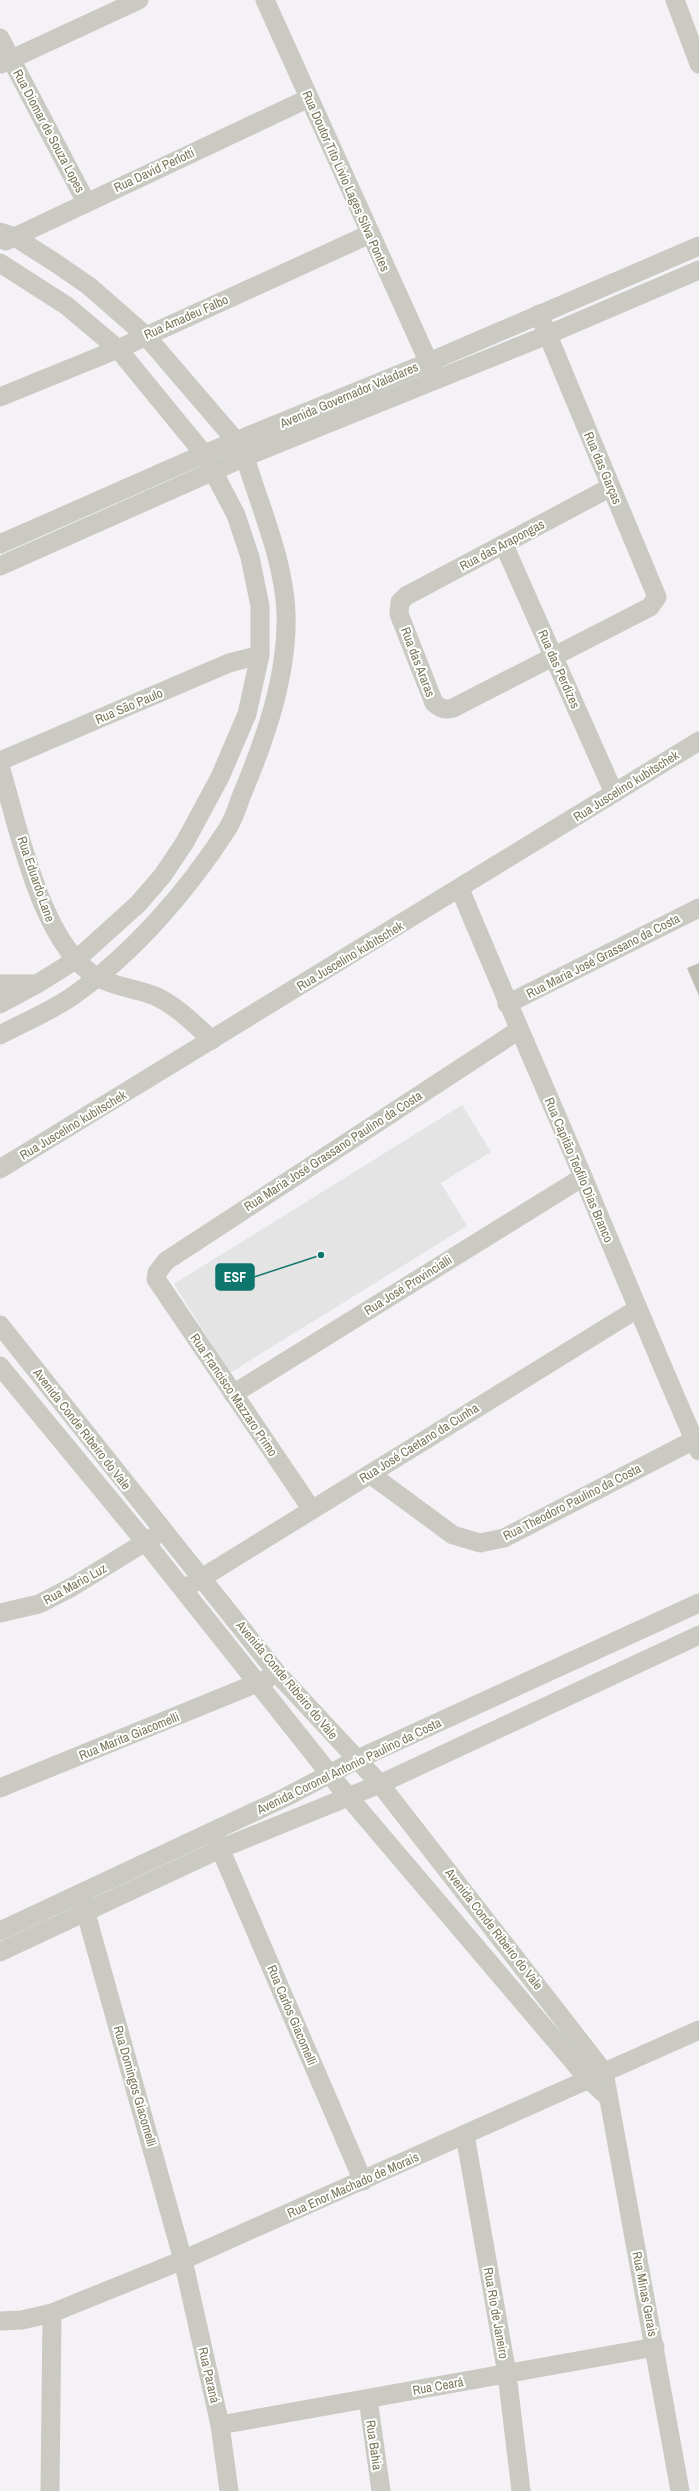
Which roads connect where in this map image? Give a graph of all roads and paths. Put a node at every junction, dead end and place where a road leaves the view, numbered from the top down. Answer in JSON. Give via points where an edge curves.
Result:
{"nodes":[{"id":1,"x":139,"y":0,"type":"edge"},
{"id":2,"x":265,"y":0,"type":"edge"},
{"id":3,"x":675,"y":0,"type":"edge"},
{"id":4,"x":0,"y":38,"type":"edge"},
{"id":5,"x":6,"y":62,"type":"edge"},
{"id":6,"x":699,"y":64,"type":"edge"},
{"id":7,"x":309,"y":98,"type":"junction"},
{"id":8,"x":86,"y":202,"type":"junction"},
{"id":9,"x":370,"y":234,"type":"junction"},
{"id":10,"x":5,"y":238,"type":"edge"},
{"id":11,"x":699,"y":246,"type":"edge"},
{"id":12,"x":0,"y":263,"type":"edge"},
{"id":13,"x":699,"y":270,"type":"edge"},
{"id":14,"x":539,"y":314,"type":"junction"},
{"id":15,"x":146,"y":336,"type":"junction"},
{"id":16,"x":547,"y":336,"type":"junction"},
{"id":17,"x":118,"y":349,"type":"junction"},
{"id":18,"x":429,"y":362,"type":"junction"},
{"id":19,"x":436,"y":381,"type":"junction"},
{"id":20,"x":0,"y":397,"type":"edge"},
{"id":21,"x":241,"y":449,"type":"junction"},
{"id":22,"x":204,"y":454,"type":"junction"},
{"id":23,"x":214,"y":471,"type":"junction"},
{"id":24,"x":611,"y":487,"type":"junction"},
{"id":25,"x":0,"y":544,"type":"edge"},
{"id":26,"x":504,"y":545,"type":"junction"},
{"id":27,"x":0,"y":566,"type":"edge"},
{"id":28,"x":398,"y":608,"type":"joint"},
{"id":29,"x":260,"y":655,"type":"junction"},
{"id":30,"x":554,"y":656,"type":"junction"},
{"id":31,"x":699,"y":741,"type":"edge"},
{"id":32,"x":0,"y":761,"type":"edge"},
{"id":33,"x":0,"y":766,"type":"edge"},
{"id":34,"x":614,"y":793,"type":"junction"},
{"id":35,"x":460,"y":889,"type":"junction"},
{"id":36,"x":699,"y":908,"type":"edge"},
{"id":37,"x":77,"y":959,"type":"junction"},
{"id":38,"x":97,"y":978,"type":"junction"},
{"id":39,"x":0,"y":984,"type":"edge"},
{"id":40,"x":37,"y":984,"type":"junction"},
{"id":41,"x":0,"y":1004,"type":"edge"},
{"id":42,"x":507,"y":1004,"type":"junction"},
{"id":43,"x":519,"y":1030,"type":"junction"},
{"id":44,"x":0,"y":1035,"type":"edge"},
{"id":45,"x":212,"y":1040,"type":"junction"},
{"id":46,"x":0,"y":1169,"type":"edge"},
{"id":47,"x":583,"y":1177,"type":"junction"},
{"id":48,"x":156,"y":1279,"type":"joint"},
{"id":49,"x":637,"y":1309,"type":"junction"},
{"id":50,"x":1,"y":1328,"type":"edge"},
{"id":51,"x":0,"y":1366,"type":"edge"},
{"id":52,"x":233,"y":1394,"type":"junction"},
{"id":53,"x":697,"y":1446,"type":"edge"},
{"id":54,"x":370,"y":1474,"type":"junction"},
{"id":55,"x":312,"y":1510,"type":"junction"},
{"id":56,"x":162,"y":1530,"type":"junction"},
{"id":57,"x":146,"y":1543,"type":"junction"},
{"id":58,"x":202,"y":1577,"type":"junction"},
{"id":59,"x":184,"y":1591,"type":"junction"},
{"id":60,"x":699,"y":1603,"type":"edge"},
{"id":61,"x":0,"y":1612,"type":"edge"},
{"id":62,"x":699,"y":1635,"type":"edge"},
{"id":63,"x":277,"y":1673,"type":"junction"},
{"id":64,"x":258,"y":1685,"type":"junction"},
{"id":65,"x":358,"y":1759,"type":"junction"},
{"id":66,"x":330,"y":1774,"type":"junction"},
{"id":67,"x":380,"y":1784,"type":"junction"},
{"id":68,"x":0,"y":1788,"type":"edge"},
{"id":69,"x":348,"y":1798,"type":"junction"},
{"id":70,"x":212,"y":1831,"type":"junction"},
{"id":71,"x":428,"y":1844,"type":"junction"},
{"id":72,"x":220,"y":1849,"type":"junction"},
{"id":73,"x":404,"y":1862,"type":"junction"},
{"id":74,"x":79,"y":1893,"type":"junction"},
{"id":75,"x":86,"y":1911,"type":"junction"},
{"id":76,"x":0,"y":1930,"type":"edge"},
{"id":77,"x":494,"y":1930,"type":"junction"},
{"id":78,"x":474,"y":1944,"type":"junction"},
{"id":79,"x":0,"y":1952,"type":"edge"},
{"id":80,"x":699,"y":2030,"type":"edge"},
{"id":81,"x":597,"y":2076,"type":"junction"},
{"id":82,"x":465,"y":2135,"type":"junction"},
{"id":83,"x":363,"y":2181,"type":"junction"},
{"id":84,"x":183,"y":2260,"type":"junction"},
{"id":85,"x":52,"y":2313,"type":"junction"},
{"id":86,"x":0,"y":2321,"type":"edge"},
{"id":87,"x":655,"y":2347,"type":"junction"},
{"id":88,"x":507,"y":2374,"type":"junction"},
{"id":89,"x":368,"y":2399,"type":"junction"},
{"id":90,"x":220,"y":2425,"type":"junction"},
{"id":91,"x":50,"y":2491,"type":"edge"},
{"id":92,"x":230,"y":2491,"type":"edge"},
{"id":93,"x":381,"y":2491,"type":"edge"},
{"id":94,"x":521,"y":2491,"type":"edge"},
{"id":95,"x":680,"y":2491,"type":"edge"}],
"edges":[{"from":1,"to":5,"type":"street"},
{"from":2,"to":7,"type":"street","name":"Rua Doutor Tito Livio Lages Silva Pontes"},
{"from":3,"to":6,"type":"street"},
{"from":4,"to":5,"type":"street","name":"Rua Diomar de Souza Lopes"},
{"from":5,"to":8,"type":"street","name":"Rua Diomar de Souza Lopes"},
{"from":7,"to":8,"type":"street","name":"Rua David Perlotti"},
{"from":7,"to":9,"type":"street","name":"Rua Doutor Tito Livio Lages Silva Pontes"},
{"from":8,"to":10,"type":"street","name":"Rua David Perlotti"},
{"from":9,"to":15,"type":"street","name":"Rua Amadeu Falbo"},
{"from":9,"to":18,"type":"street","name":"Rua Doutor Tito Livio Lages Silva Pontes"},
{"from":10,"to":15,"type":"street","via":[[89,286]]},
{"from":11,"to":14,"type":"street","name":"Avenida Governador Valadares"},
{"from":12,"to":17,"type":"street","via":[[67,306]]},
{"from":13,"to":16,"type":"street","name":"Avenida Governador Valadares"},
{"from":14,"to":16,"type":"street","name":"Rua das Garças"},
{"from":14,"to":18,"type":"street","name":"Avenida Governador Valadares"},
{"from":15,"to":17,"type":"street","name":"Rua Amadeu Falbo"},
{"from":15,"to":21,"type":"street"},
{"from":16,"to":19,"type":"street","name":"Avenida Governador Valadares"},
{"from":16,"to":24,"type":"street","name":"Rua das Garças"},
{"from":17,"to":20,"type":"street","name":"Rua Amadeu Falbo"},
{"from":17,"to":22,"type":"street"},
{"from":18,"to":19,"type":"street","name":"Rua Doutor Tito Livio Lages Silva Pontes"},
{"from":18,"to":21,"type":"street","name":"Avenida Governador Valadares"},
{"from":19,"to":21,"type":"street","name":"Avenida Governador Valadares"},
{"from":21,"to":22,"type":"street","name":"Avenida Governador Valadares"},
{"from":21,"to":23,"type":"street","name":"Avenida Governador Valadares"},
{"from":21,"to":38,"type":"street","via":[[280,571],[286,612],[284,657],[273,705],[252,772],[229,826],[192,878],[149,929]]},
{"from":22,"to":23,"type":"street"},
{"from":22,"to":25,"type":"street","name":"Avenida Governador Valadares"},
{"from":23,"to":27,"type":"street","name":"Avenida Governador Valadares"},
{"from":23,"to":29,"type":"street","via":[[236,515],[250,557],[260,606]]},
{"from":24,"to":26,"type":"street","name":"Rua das Arapongas"},
{"from":24,"to":30,"type":"street","name":"Rua das Garças","via":[[657,592],[656,601],[650,607]]},
{"from":26,"to":28,"type":"street","name":"Rua das Arapongas","via":[[406,596]]},
{"from":26,"to":30,"type":"street","name":"Rua das Perdizes"},
{"from":28,"to":30,"type":"street","name":"Rua das Araras","via":[[434,703],[446,710]]},
{"from":29,"to":32,"type":"street","name":"Rua São Paulo","via":[[229,663]]},
{"from":29,"to":37,"type":"street","via":[[247,714],[220,777],[185,842],[163,875],[138,904]]},
{"from":30,"to":34,"type":"street","name":"Rua das Perdizes"},
{"from":31,"to":34,"type":"street","name":"Rua Juscelino kubitschek"},
{"from":33,"to":37,"type":"street","name":"Rua Eduardo Lane","via":[[45,912],[64,947]]},
{"from":34,"to":35,"type":"street","name":"Rua Juscelino kubitschek"},
{"from":35,"to":42,"type":"street","name":"Rua Capitão Teofilo Dias Branco"},
{"from":35,"to":45,"type":"street","name":"Rua Juscelino kubitschek"},
{"from":36,"to":42,"type":"street","name":"Rua Maria José Grassano da Costa"},
{"from":37,"to":38,"type":"street","name":"Rua Eduardo Lane"},
{"from":37,"to":40,"type":"street"},
{"from":38,"to":44,"type":"street","via":[[73,996]]},
{"from":38,"to":45,"type":"street","via":[[136,989],[168,1003]]},
{"from":39,"to":40,"type":"street"},
{"from":40,"to":41,"type":"street"},
{"from":42,"to":43,"type":"street","name":"Rua Capitão Teofilo Dias Branco"},
{"from":43,"to":47,"type":"street","name":"Rua Capitão Teofilo Dias Branco"},
{"from":43,"to":48,"type":"street","name":"Rua Maria José Grassano Paulino da Costa","via":[[166,1261],[156,1273]]},
{"from":45,"to":46,"type":"street","name":"Rua Juscelino kubitschek"},
{"from":47,"to":49,"type":"street","name":"Rua Capitão Teofilo Dias Branco"},
{"from":47,"to":52,"type":"street","name":"Rua José Provincialli"},
{"from":48,"to":52,"type":"street","name":"Rua Francisco Mazzaro Primo"},
{"from":49,"to":53,"type":"street","name":"Rua Capitão Teofilo Dias Branco"},
{"from":49,"to":54,"type":"street","name":"Rua José Caetano da Cunha"},
{"from":50,"to":56,"type":"street","name":"Avenida Conde Ribeiro do Vale"},
{"from":51,"to":57,"type":"street","name":"Avenida Conde Ribeiro do Vale"},
{"from":52,"to":55,"type":"street","name":"Rua Francisco Mazzaro Primo"},
{"from":53,"to":54,"type":"street","name":"Rua Theodoro Paulino da Costa","via":[[504,1538],[480,1543],[453,1535]]},
{"from":54,"to":55,"type":"street","name":"Rua José Caetano da Cunha"},
{"from":55,"to":58,"type":"street","name":"Rua José Caetano da Cunha"},
{"from":56,"to":57,"type":"street","name":"Rua Mario Luz"},
{"from":56,"to":58,"type":"street","name":"Avenida Conde Ribeiro do Vale"},
{"from":57,"to":59,"type":"street","name":"Avenida Conde Ribeiro do Vale"},
{"from":57,"to":61,"type":"street","name":"Rua Mario Luz","via":[[39,1604]]},
{"from":58,"to":59,"type":"street","name":"Rua José Caetano da Cunha"},
{"from":58,"to":63,"type":"street","name":"Avenida Conde Ribeiro do Vale"},
{"from":59,"to":64,"type":"street","name":"Avenida Conde Ribeiro do Vale"},
{"from":60,"to":65,"type":"street","name":"Avenida Coronel Antonio Paulino da Costa"},
{"from":62,"to":67,"type":"street","name":"Avenida Coronel Antonio Paulino da Costa"},
{"from":63,"to":64,"type":"street","name":"Rua Marita Giacomelli"},
{"from":63,"to":65,"type":"street","name":"Avenida Conde Ribeiro do Vale","via":[[341,1744]]},
{"from":64,"to":66,"type":"street","name":"Avenida Conde Ribeiro do Vale"},
{"from":64,"to":68,"type":"street","name":"Rua Marita Giacomelli"},
{"from":65,"to":66,"type":"street","name":"Avenida Coronel Antonio Paulino da Costa"},
{"from":65,"to":67,"type":"street","name":"Avenida Conde Ribeiro do Vale"},
{"from":66,"to":69,"type":"street","name":"Avenida Conde Ribeiro do Vale"},
{"from":66,"to":70,"type":"street","name":"Avenida Coronel Antonio Paulino da Costa"},
{"from":67,"to":69,"type":"street","name":"Avenida Coronel Antonio Paulino da Costa"},
{"from":67,"to":71,"type":"street","name":"Avenida Conde Ribeiro do Vale"},
{"from":69,"to":72,"type":"street","name":"Avenida Coronel Antonio Paulino da Costa"},
{"from":69,"to":73,"type":"street","name":"Avenida Conde Ribeiro do Vale"},
{"from":70,"to":72,"type":"street","name":"Rua Carlos Giacomelli"},
{"from":70,"to":74,"type":"street","name":"Avenida Coronel Antonio Paulino da Costa"},
{"from":71,"to":73,"type":"street"},
{"from":71,"to":77,"type":"street","name":"Avenida Conde Ribeiro do Vale"},
{"from":72,"to":75,"type":"street","name":"Avenida Coronel Antonio Paulino da Costa"},
{"from":72,"to":83,"type":"street","name":"Rua Carlos Giacomelli"},
{"from":73,"to":78,"type":"street","name":"Avenida Conde Ribeiro do Vale"},
{"from":74,"to":75,"type":"street","name":"Rua Domingos Giacomelli"},
{"from":74,"to":76,"type":"street","name":"Avenida Coronel Antonio Paulino da Costa"},
{"from":75,"to":79,"type":"street","name":"Avenida Coronel Antonio Paulino da Costa"},
{"from":75,"to":84,"type":"street","name":"Rua Domingos Giacomelli"},
{"from":77,"to":78,"type":"street"},
{"from":77,"to":81,"type":"street","name":"Avenida Conde Ribeiro do Vale"},
{"from":78,"to":81,"type":"street","name":"Avenida Conde Ribeiro do Vale"},
{"from":80,"to":81,"type":"street","name":"Rua Enor Machado de Morais"},
{"from":81,"to":82,"type":"street","name":"Rua Enor Machado de Morais"},
{"from":81,"to":87,"type":"street","name":"Rua Minas Gerais","via":[[608,2097]]},
{"from":82,"to":83,"type":"street","name":"Rua Enor Machado de Morais"},
{"from":82,"to":88,"type":"street","name":"Rua Rio de Janeiro"},
{"from":83,"to":84,"type":"street","name":"Rua Enor Machado de Morais"},
{"from":84,"to":85,"type":"street","name":"Rua Enor Machado de Morais"},
{"from":84,"to":90,"type":"street","name":"Rua Paraná"},
{"from":85,"to":86,"type":"street","name":"Rua Enor Machado de Morais","via":[[22,2320]]},
{"from":85,"to":91,"type":"street"},
{"from":87,"to":88,"type":"street","name":"Rua Ceará"},
{"from":87,"to":95,"type":"street","name":"Rua Minas Gerais"},
{"from":88,"to":89,"type":"street","name":"Rua Ceará"},
{"from":88,"to":94,"type":"street","name":"Rua Rio de Janeiro"},
{"from":89,"to":90,"type":"street","name":"Rua Ceará"},
{"from":89,"to":93,"type":"street","name":"Rua Bahia"},
{"from":90,"to":92,"type":"street","name":"Rua Paraná"}]}
